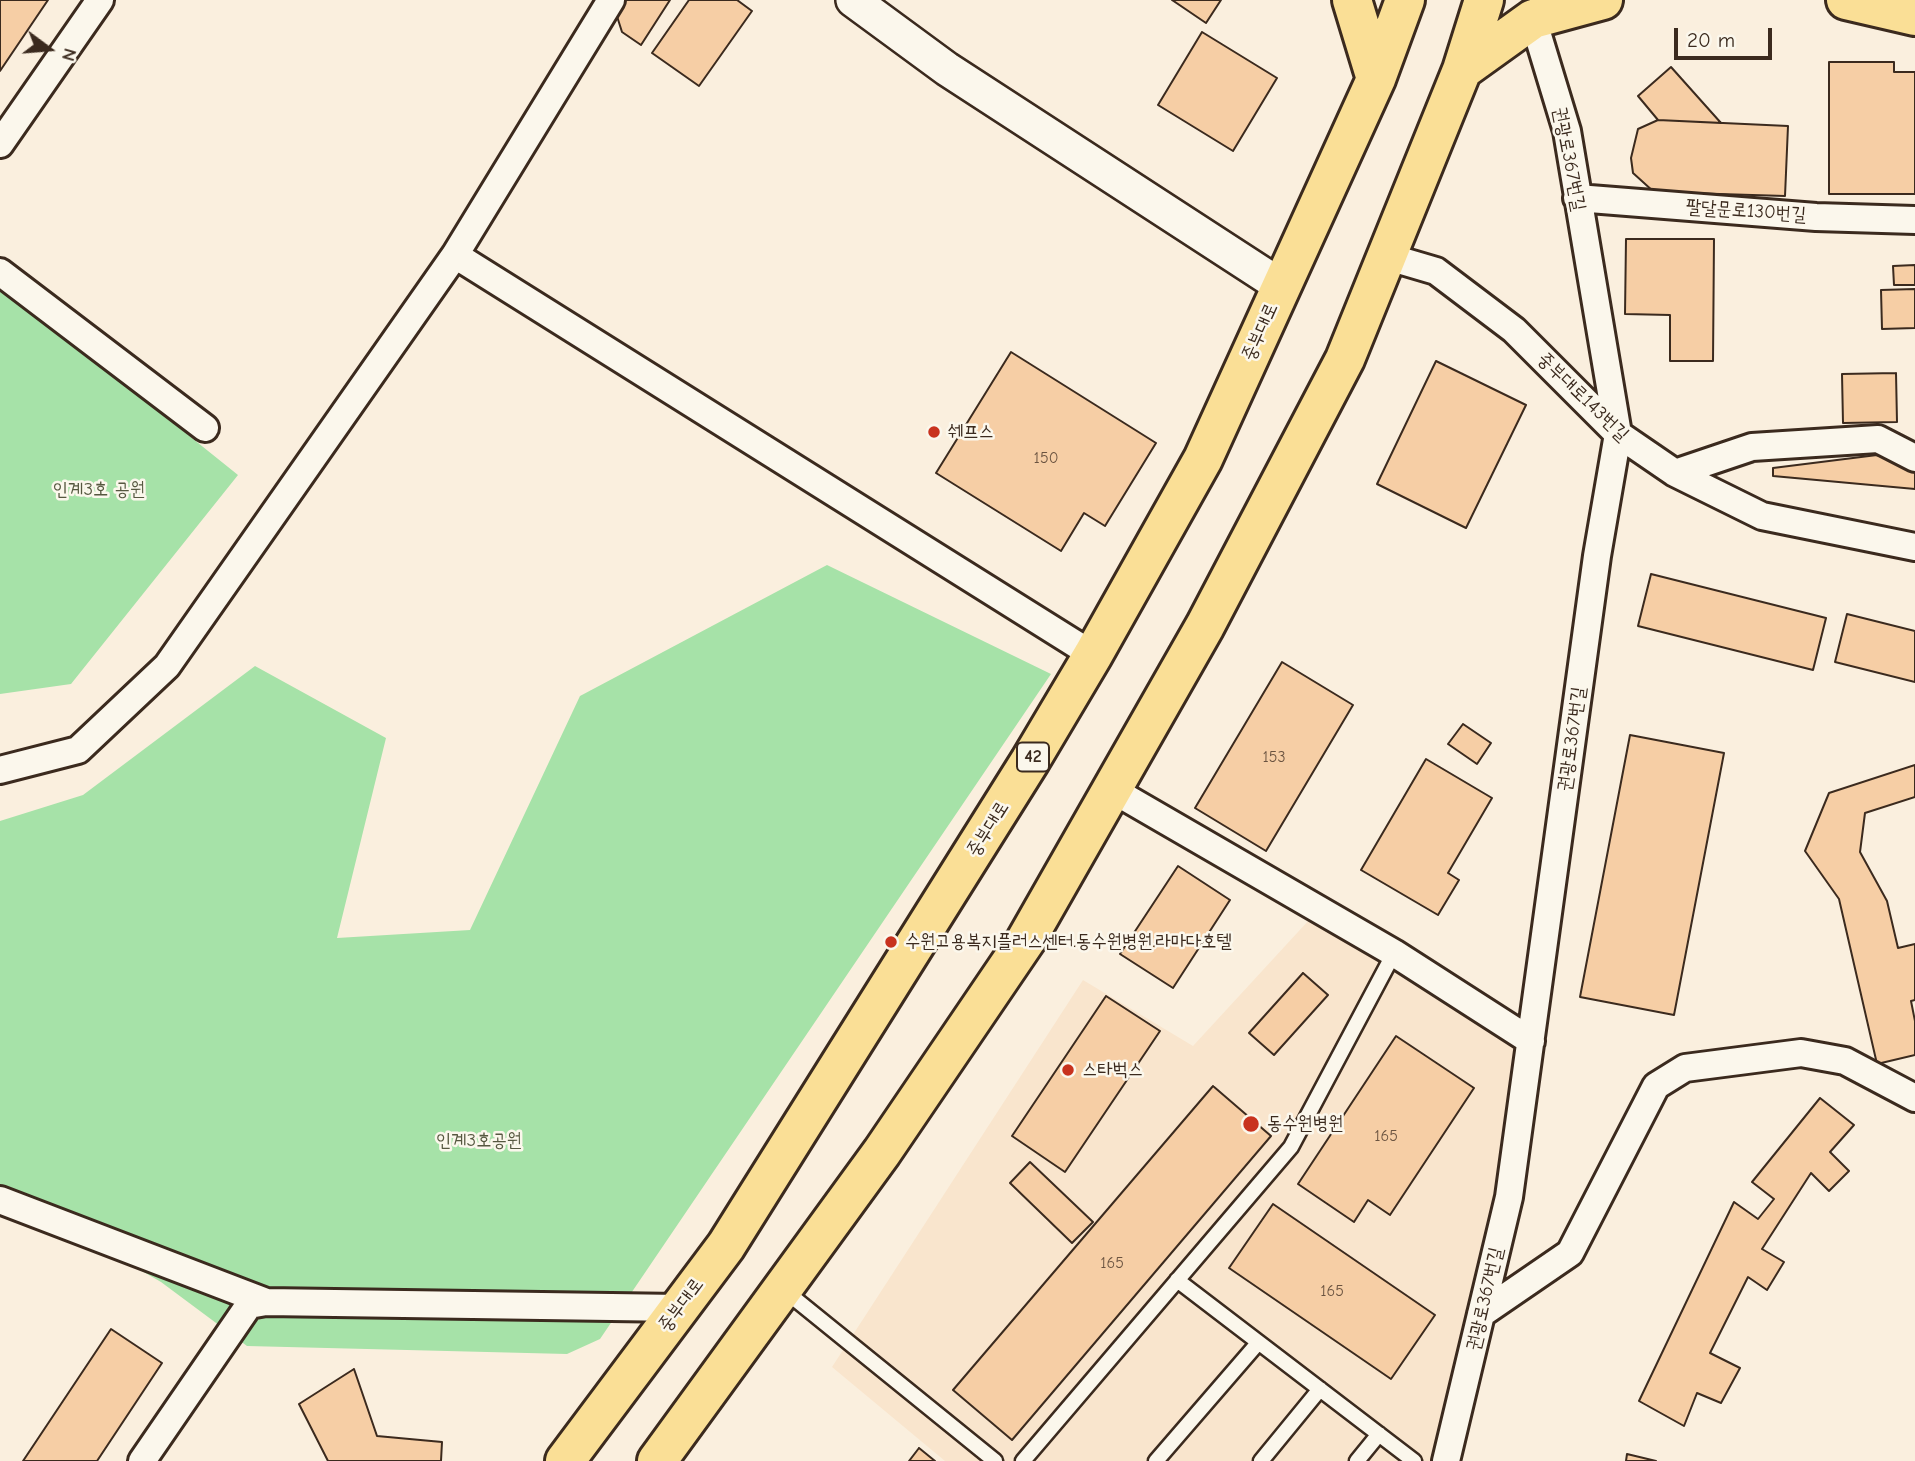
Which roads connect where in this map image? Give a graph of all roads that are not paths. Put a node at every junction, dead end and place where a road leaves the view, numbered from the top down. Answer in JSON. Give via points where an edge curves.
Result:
{"nodes":[{"id":1,"x":100,"y":0,"type":"edge"},
{"id":2,"x":611,"y":0,"type":"edge"},
{"id":3,"x":853,"y":0,"type":"edge"},
{"id":4,"x":1352,"y":0,"type":"edge"},
{"id":5,"x":1405,"y":0,"type":"edge"},
{"id":6,"x":1484,"y":0,"type":"edge"},
{"id":7,"x":1604,"y":0,"type":"edge"},
{"id":8,"x":1846,"y":0,"type":"edge"},
{"id":9,"x":1915,"y":16,"type":"edge"},
{"id":10,"x":1533,"y":19,"type":"junction"},
{"id":11,"x":1462,"y":70,"type":"junction"},
{"id":12,"x":1377,"y":79,"type":"junction"},
{"id":13,"x":0,"y":144,"type":"edge"},
{"id":14,"x":1577,"y":198,"type":"junction"},
{"id":15,"x":1915,"y":220,"type":"edge"},
{"id":16,"x":455,"y":255,"type":"junction"},
{"id":17,"x":1385,"y":256,"type":"junction"},
{"id":18,"x":0,"y":272,"type":"edge"},
{"id":19,"x":1281,"y":286,"type":"junction"},
{"id":20,"x":205,"y":428,"type":"dead end"},
{"id":21,"x":1618,"y":435,"type":"junction"},
{"id":22,"x":1915,"y":458,"type":"edge"},
{"id":23,"x":1675,"y":473,"type":"junction"},
{"id":24,"x":1915,"y":547,"type":"edge"},
{"id":25,"x":1093,"y":655,"type":"junction"},
{"id":26,"x":0,"y":770,"type":"edge"},
{"id":27,"x":1111,"y":789,"type":"junction"},
{"id":28,"x":1394,"y":953,"type":"junction"},
{"id":29,"x":1531,"y":1041,"type":"junction"},
{"id":30,"x":1915,"y":1098,"type":"edge"},
{"id":31,"x":0,"y":1200,"type":"edge"},
{"id":32,"x":1177,"y":1280,"type":"junction"},
{"id":33,"x":783,"y":1289,"type":"junction"},
{"id":34,"x":266,"y":1302,"type":"junction"},
{"id":35,"x":680,"y":1308,"type":"junction"},
{"id":36,"x":1481,"y":1314,"type":"junction"},
{"id":37,"x":1258,"y":1343,"type":"junction"},
{"id":38,"x":1320,"y":1389,"type":"junction"},
{"id":39,"x":1379,"y":1434,"type":"junction"},
{"id":40,"x":142,"y":1461,"type":"edge"},
{"id":41,"x":565,"y":1461,"type":"edge"},
{"id":42,"x":657,"y":1461,"type":"edge"},
{"id":43,"x":995,"y":1461,"type":"edge"},
{"id":44,"x":1023,"y":1461,"type":"edge"},
{"id":45,"x":1156,"y":1461,"type":"edge"},
{"id":46,"x":1261,"y":1461,"type":"edge"},
{"id":47,"x":1357,"y":1461,"type":"edge"},
{"id":48,"x":1414,"y":1461,"type":"edge"},
{"id":49,"x":1446,"y":1461,"type":"edge"}],
"edges":[{"from":1,"to":13,"type":"street"},
{"from":2,"to":16,"type":"street"},
{"from":3,"to":19,"type":"street","via":[[947,69]]},
{"from":4,"to":12,"type":"main road"},
{"from":5,"to":12,"type":"main road","name":"중부대로","number":"42"},
{"from":6,"to":11,"type":"main road"},
{"from":7,"to":10,"type":"main road"},
{"from":8,"to":9,"type":"main road"},
{"from":10,"to":11,"type":"main road"},
{"from":10,"to":14,"type":"street","name":"권광로367번길","via":[[1567,131]]},
{"from":11,"to":17,"type":"main road"},
{"from":12,"to":19,"type":"main road","name":"중부대로","number":"42"},
{"from":14,"to":15,"type":"street","name":"팔달문로130번길"},
{"from":14,"to":21,"type":"street","name":"권광로367번길"},
{"from":16,"to":25,"type":"street"},
{"from":16,"to":26,"type":"street","via":[[167,666],[78,750]]},
{"from":17,"to":21,"type":"street","name":"중부대로143번길","via":[[1436,271],[1514,330]]},
{"from":17,"to":27,"type":"main road","via":[[1345,359],[1205,626]]},
{"from":18,"to":20,"type":"street"},
{"from":19,"to":25,"type":"main road","name":"중부대로","number":"42","via":[[1203,459]]},
{"from":21,"to":23,"type":"street","name":"중부대로143번길"},
{"from":21,"to":29,"type":"street","name":"권광로367번길","via":[[1597,556]]},
{"from":22,"to":23,"type":"street","via":[[1878,439],[1752,447]]},
{"from":23,"to":24,"type":"street","name":"중부대로143번길","via":[[1762,516]]},
{"from":25,"to":35,"type":"main road","name":"중부대로","number":"42","via":[[726,1246]]},
{"from":27,"to":28,"type":"street"},
{"from":27,"to":33,"type":"main road","via":[[1026,940]]},
{"from":28,"to":29,"type":"street"},
{"from":28,"to":32,"type":"lane","via":[[1291,1147]]},
{"from":29,"to":36,"type":"street","name":"권광로367번길","via":[[1509,1197]]},
{"from":30,"to":36,"type":"street","via":[[1845,1060],[1801,1053],[1685,1069],[1656,1086],[1570,1253]]},
{"from":31,"to":34,"type":"street"},
{"from":32,"to":37,"type":"lane"},
{"from":32,"to":44,"type":"lane"},
{"from":33,"to":42,"type":"main road"},
{"from":33,"to":43,"type":"lane"},
{"from":34,"to":35,"type":"street"},
{"from":34,"to":40,"type":"street","via":[[249,1305]]},
{"from":35,"to":41,"type":"main road","name":"중부대로","number":"42"},
{"from":36,"to":49,"type":"street","name":"권광로367번길"},
{"from":37,"to":38,"type":"lane"},
{"from":37,"to":45,"type":"lane"},
{"from":38,"to":39,"type":"lane"},
{"from":38,"to":46,"type":"lane"},
{"from":39,"to":47,"type":"lane"},
{"from":39,"to":48,"type":"lane"}]}
